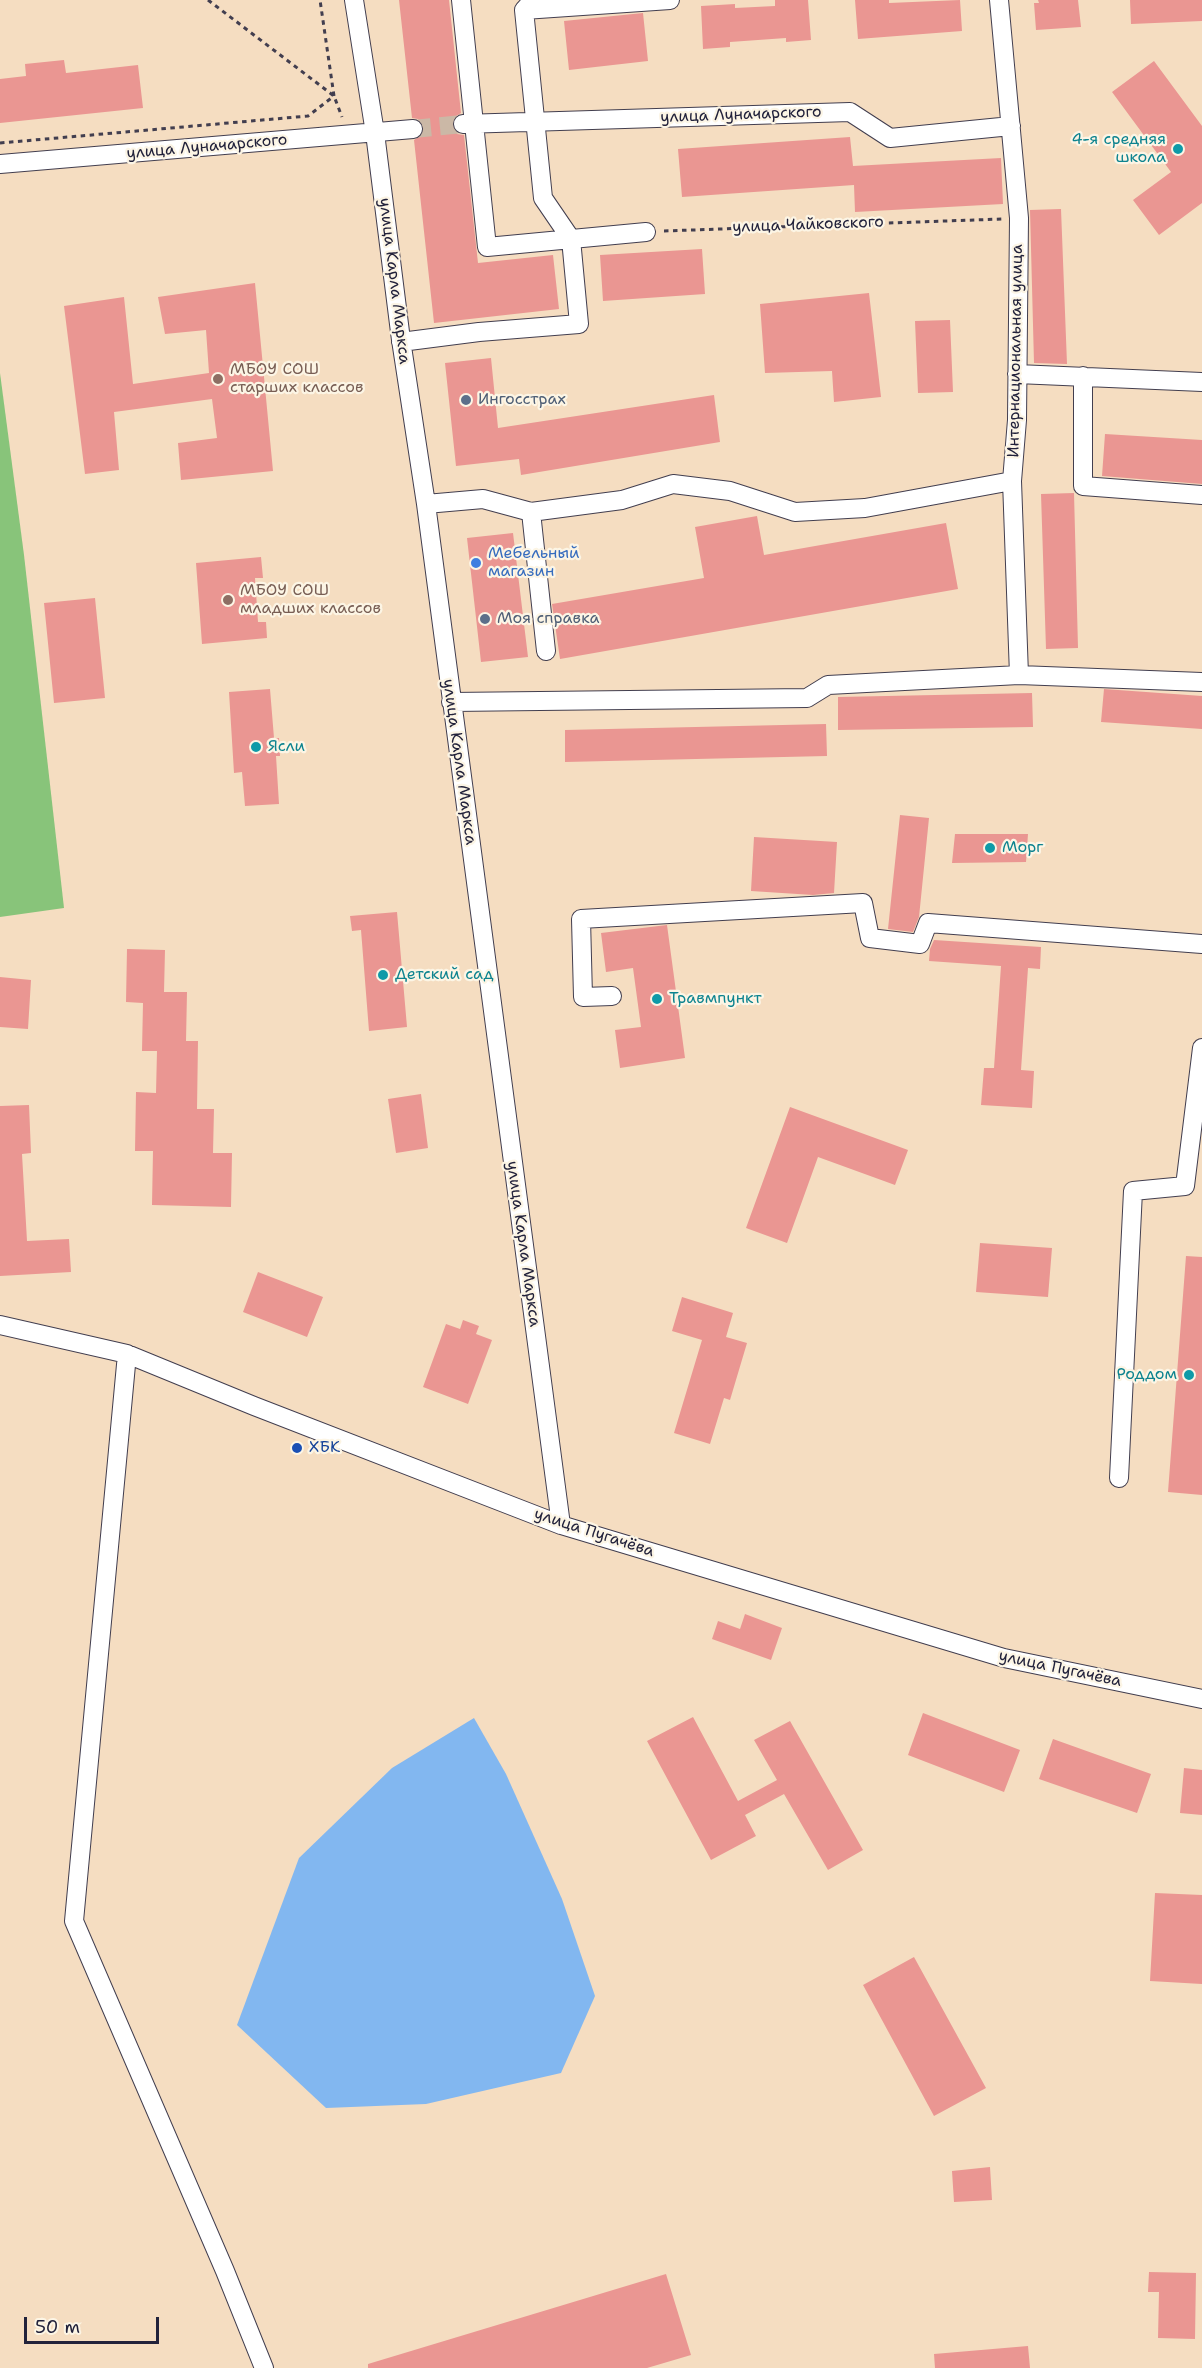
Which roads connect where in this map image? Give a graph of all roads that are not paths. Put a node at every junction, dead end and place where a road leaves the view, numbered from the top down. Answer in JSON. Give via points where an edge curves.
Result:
{"nodes":[{"id":1,"x":354,"y":0,"type":"edge"},
{"id":2,"x":461,"y":0,"type":"edge"},
{"id":3,"x":670,"y":0,"type":"edge"},
{"id":4,"x":999,"y":0,"type":"edge"},
{"id":5,"x":529,"y":5,"type":"edge"},
{"id":6,"x":536,"y":121,"type":"junction"},
{"id":7,"x":468,"y":124,"type":"junction"},
{"id":8,"x":1011,"y":126,"type":"junction"},
{"id":9,"x":413,"y":129,"type":"tunnel mouth"},
{"id":10,"x":375,"y":133,"type":"junction"},
{"id":11,"x":0,"y":164,"type":"edge"},
{"id":12,"x":646,"y":232,"type":"road end"},
{"id":13,"x":571,"y":239,"type":"junction"},
{"id":14,"x":401,"y":342,"type":"junction"},
{"id":15,"x":1017,"y":374,"type":"junction"},
{"id":16,"x":1083,"y":376,"type":"junction"},
{"id":17,"x":1202,"y":382,"type":"edge"},
{"id":18,"x":1012,"y":481,"type":"junction"},
{"id":19,"x":1202,"y":495,"type":"edge"},
{"id":20,"x":426,"y":504,"type":"junction"},
{"id":21,"x":531,"y":512,"type":"junction"},
{"id":22,"x":546,"y":651,"type":"dead end"},
{"id":23,"x":1019,"y":675,"type":"junction"},
{"id":24,"x":1202,"y":682,"type":"edge"},
{"id":25,"x":451,"y":702,"type":"junction"},
{"id":26,"x":1202,"y":944,"type":"edge"},
{"id":27,"x":612,"y":996,"type":"dead end"},
{"id":28,"x":1202,"y":1048,"type":"edge"},
{"id":29,"x":0,"y":1325,"type":"edge"},
{"id":30,"x":127,"y":1354,"type":"junction"},
{"id":31,"x":1119,"y":1478,"type":"dead end"},
{"id":32,"x":561,"y":1525,"type":"junction"},
{"id":33,"x":1202,"y":1699,"type":"edge"},
{"id":34,"x":264,"y":2368,"type":"edge"}],
"edges":[{"from":1,"to":10,"type":"street","name":"улица Карла Маркса"},
{"from":2,"to":7,"type":"street"},
{"from":3,"to":5,"type":"street"},
{"from":4,"to":8,"type":"street","name":"Интернациональная улица"},
{"from":5,"to":6,"type":"street"},
{"from":6,"to":7,"type":"street","name":"улица Луначарского"},
{"from":6,"to":8,"type":"street","name":"улица Луначарского","via":[[850,112],[890,138]]},
{"from":6,"to":13,"type":"street","via":[[543,198]]},
{"from":7,"to":13,"type":"street","via":[[487,247]]},
{"from":8,"to":15,"type":"street","name":"Интернациональная улица","via":[[1019,218]]},
{"from":9,"to":10,"type":"street","name":"улица Луначарского"},
{"from":10,"to":11,"type":"street","name":"улица Луначарского"},
{"from":10,"to":14,"type":"street","name":"улица Карла Маркса"},
{"from":12,"to":13,"type":"street"},
{"from":13,"to":14,"type":"street","via":[[579,324]]},
{"from":14,"to":20,"type":"street","name":"улица Карла Маркса"},
{"from":15,"to":16,"type":"street"},
{"from":15,"to":18,"type":"street","name":"Интернациональная улица"},
{"from":16,"to":17,"type":"street"},
{"from":16,"to":19,"type":"street","via":[[1083,486]]},
{"from":18,"to":21,"type":"street","name":"Интернациональная улица","via":[[865,508],[795,512],[730,491],[674,484],[622,500]]},
{"from":18,"to":23,"type":"street"},
{"from":20,"to":21,"type":"street","name":"Интернациональная улица","via":[[483,499]]},
{"from":20,"to":25,"type":"street","name":"улица Карла Маркса"},
{"from":21,"to":22,"type":"street"},
{"from":23,"to":24,"type":"street"},
{"from":23,"to":25,"type":"street","via":[[828,685],[807,698]]},
{"from":25,"to":32,"type":"street","name":"улица Карла Маркса"},
{"from":26,"to":27,"type":"street","via":[[928,923],[920,944],[870,938],[863,903],[581,919],[583,997]]},
{"from":28,"to":31,"type":"street","via":[[1185,1186],[1133,1191]]},
{"from":29,"to":30,"type":"street","name":"улица Пугачёва"},
{"from":30,"to":32,"type":"street","name":"улица Пугачёва"},
{"from":30,"to":34,"type":"street","via":[[74,1921]]},
{"from":32,"to":33,"type":"street","name":"улица Пугачёва","via":[[1004,1658]]}]}
